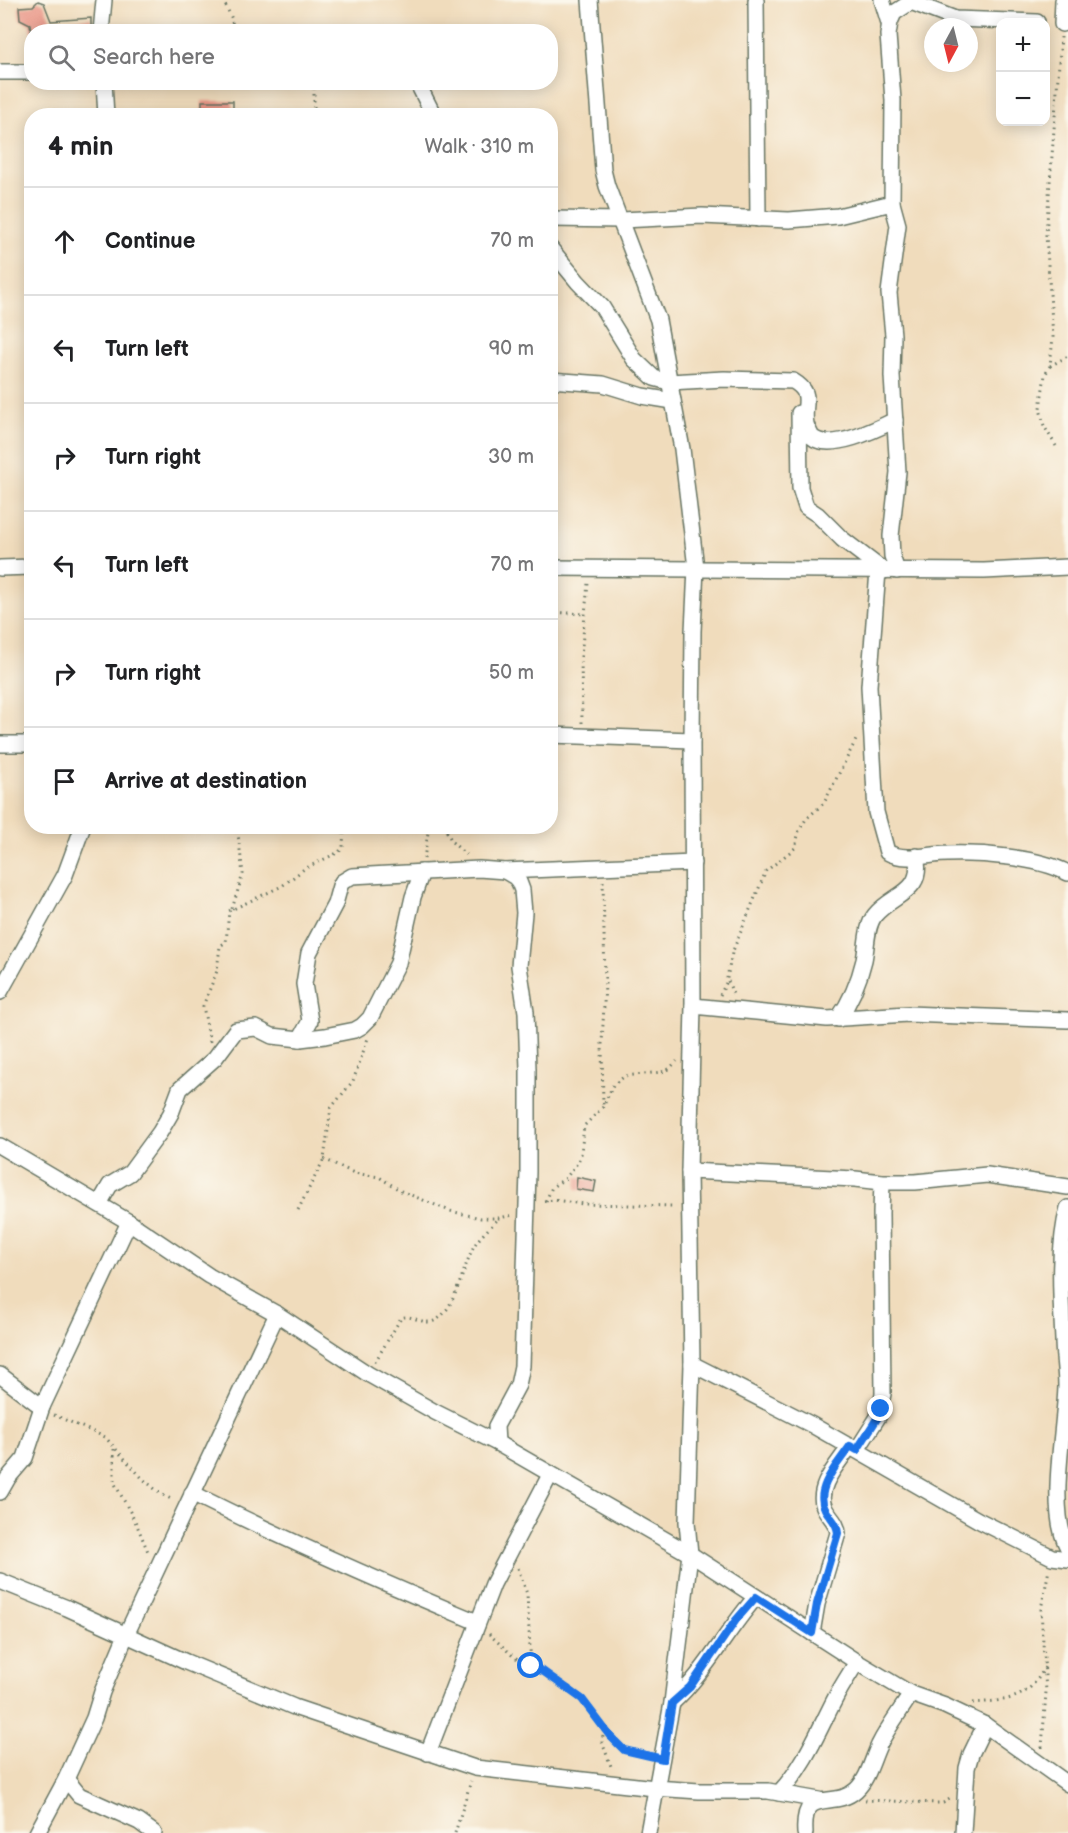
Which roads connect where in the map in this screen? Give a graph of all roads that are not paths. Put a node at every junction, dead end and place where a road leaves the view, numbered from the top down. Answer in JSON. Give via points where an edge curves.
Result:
{"nodes":[{"id":1,"x":104,"y":0,"type":"edge"},
{"id":2,"x":590,"y":0,"type":"edge"},
{"id":3,"x":756,"y":0,"type":"edge"},
{"id":4,"x":882,"y":0,"type":"edge"},
{"id":5,"x":1063,"y":0,"type":"edge"},
{"id":6,"x":996,"y":20,"type":"edge"},
{"id":7,"x":1050,"y":23,"type":"edge"},
{"id":8,"x":102,"y":24,"type":"edge"},
{"id":9,"x":890,"y":24,"type":"junction"},
{"id":10,"x":1065,"y":24,"type":"edge"},
{"id":11,"x":0,"y":72,"type":"edge"},
{"id":12,"x":24,"y":72,"type":"edge"},
{"id":13,"x":104,"y":90,"type":"edge"},
{"id":14,"x":421,"y":90,"type":"edge"},
{"id":15,"x":106,"y":108,"type":"edge"},
{"id":16,"x":430,"y":108,"type":"edge"},
{"id":17,"x":892,"y":203,"type":"junction"},
{"id":18,"x":558,"y":219,"type":"edge"},
{"id":19,"x":758,"y":219,"type":"junction"},
{"id":20,"x":622,"y":220,"type":"junction"},
{"id":21,"x":558,"y":258,"type":"edge"},
{"id":22,"x":558,"y":381,"type":"edge"},
{"id":23,"x":669,"y":382,"type":"junction"},
{"id":24,"x":803,"y":387,"type":"junction"},
{"id":25,"x":673,"y":400,"type":"junction"},
{"id":26,"x":895,"y":420,"type":"junction"},
{"id":27,"x":24,"y":567,"type":"edge"},
{"id":28,"x":1068,"y":567,"type":"edge"},
{"id":29,"x":0,"y":568,"type":"edge"},
{"id":30,"x":558,"y":568,"type":"edge"},
{"id":31,"x":696,"y":568,"type":"junction"},
{"id":32,"x":886,"y":571,"type":"junction"},
{"id":33,"x":558,"y":735,"type":"edge"},
{"id":34,"x":692,"y":740,"type":"junction"},
{"id":35,"x":0,"y":744,"type":"edge"},
{"id":36,"x":24,"y":744,"type":"edge"},
{"id":37,"x":80,"y":834,"type":"edge"},
{"id":38,"x":916,"y":856,"type":"junction"},
{"id":39,"x":693,"y":863,"type":"junction"},
{"id":40,"x":505,"y":871,"type":"junction"},
{"id":41,"x":422,"y":872,"type":"junction"},
{"id":42,"x":1068,"y":873,"type":"edge"},
{"id":43,"x":0,"y":991,"type":"edge"},
{"id":44,"x":693,"y":1006,"type":"junction"},
{"id":45,"x":838,"y":1018,"type":"junction"},
{"id":46,"x":1068,"y":1020,"type":"edge"},
{"id":47,"x":300,"y":1039,"type":"junction"},
{"id":48,"x":0,"y":1146,"type":"edge"},
{"id":49,"x":688,"y":1171,"type":"junction"},
{"id":50,"x":882,"y":1182,"type":"junction"},
{"id":51,"x":1068,"y":1188,"type":"edge"},
{"id":52,"x":99,"y":1204,"type":"junction"},
{"id":53,"x":1068,"y":1208,"type":"edge"},
{"id":54,"x":129,"y":1222,"type":"junction"},
{"id":55,"x":277,"y":1314,"type":"junction"},
{"id":56,"x":692,"y":1364,"type":"junction"},
{"id":57,"x":0,"y":1375,"type":"edge"},
{"id":58,"x":42,"y":1407,"type":"junction"},
{"id":59,"x":497,"y":1443,"type":"junction"},
{"id":60,"x":854,"y":1448,"type":"junction"},
{"id":61,"x":550,"y":1475,"type":"junction"},
{"id":62,"x":0,"y":1492,"type":"edge"},
{"id":63,"x":189,"y":1499,"type":"junction"},
{"id":64,"x":1068,"y":1548,"type":"edge"},
{"id":65,"x":690,"y":1554,"type":"junction"},
{"id":66,"x":1068,"y":1559,"type":"edge"},
{"id":67,"x":0,"y":1581,"type":"edge"},
{"id":68,"x":756,"y":1597,"type":"junction"},
{"id":69,"x":477,"y":1622,"type":"junction"},
{"id":70,"x":812,"y":1633,"type":"junction"},
{"id":71,"x":126,"y":1635,"type":"junction"},
{"id":72,"x":857,"y":1662,"type":"junction"},
{"id":73,"x":911,"y":1694,"type":"junction"},
{"id":74,"x":672,"y":1703,"type":"junction"},
{"id":75,"x":985,"y":1725,"type":"junction"},
{"id":76,"x":428,"y":1753,"type":"junction"},
{"id":77,"x":66,"y":1779,"type":"junction"},
{"id":78,"x":1068,"y":1784,"type":"edge"},
{"id":79,"x":655,"y":1788,"type":"junction"},
{"id":80,"x":779,"y":1793,"type":"junction"},
{"id":81,"x":819,"y":1800,"type":"junction"},
{"id":82,"x":37,"y":1833,"type":"edge"},
{"id":83,"x":154,"y":1833,"type":"edge"},
{"id":84,"x":648,"y":1833,"type":"edge"},
{"id":85,"x":805,"y":1833,"type":"edge"},
{"id":86,"x":963,"y":1833,"type":"edge"}],
"edges":[{"from":1,"to":8,"type":"street"},
{"from":2,"to":20,"type":"street","via":[[602,158],[607,186]]},
{"from":3,"to":19,"type":"street"},
{"from":4,"to":9,"type":"street"},
{"from":5,"to":10,"type":"street"},
{"from":6,"to":9,"type":"street","via":[[955,19],[911,2],[894,13]]},
{"from":7,"to":10,"type":"street"},
{"from":9,"to":17,"type":"street"},
{"from":11,"to":12,"type":"street"},
{"from":13,"to":15,"type":"street"},
{"from":14,"to":16,"type":"street"},
{"from":17,"to":19,"type":"street","via":[[838,216]]},
{"from":17,"to":26,"type":"street","via":[[898,225],[888,293]]},
{"from":18,"to":20,"type":"street"},
{"from":19,"to":20,"type":"street","via":[[702,216]]},
{"from":20,"to":23,"type":"street","via":[[658,320]]},
{"from":21,"to":23,"type":"street","via":[[602,307],[634,359],[654,378]]},
{"from":22,"to":25,"type":"street","via":[[603,384],[642,396]]},
{"from":23,"to":24,"type":"street","via":[[770,379],[793,381]]},
{"from":23,"to":25,"type":"street"},
{"from":24,"to":26,"type":"street","via":[[807,395],[806,423],[815,440],[866,434]]},
{"from":24,"to":32,"type":"street","via":[[799,417],[802,500],[842,539]]},
{"from":25,"to":31,"type":"street"},
{"from":26,"to":32,"type":"street","via":[[898,472],[892,556]]},
{"from":27,"to":29,"type":"street"},
{"from":28,"to":32,"type":"street"},
{"from":30,"to":31,"type":"street"},
{"from":31,"to":32,"type":"street"},
{"from":31,"to":34,"type":"street"},
{"from":32,"to":38,"type":"street","via":[[869,686],[876,812],[887,852]]},
{"from":33,"to":34,"type":"street"},
{"from":34,"to":39,"type":"street"},
{"from":35,"to":36,"type":"street"},
{"from":37,"to":43,"type":"street","via":[[64,875]]},
{"from":38,"to":42,"type":"street","via":[[984,855],[1039,862]]},
{"from":38,"to":45,"type":"street","via":[[918,872],[911,887],[873,917],[853,993]]},
{"from":39,"to":40,"type":"street"},
{"from":39,"to":44,"type":"street"},
{"from":40,"to":41,"type":"street"},
{"from":40,"to":59,"type":"street","via":[[519,882],[524,913],[519,966],[527,1048],[527,1210],[522,1366],[518,1385],[496,1426]]},
{"from":41,"to":47,"type":"street","via":[[398,963],[370,1018],[355,1030]]},
{"from":41,"to":47,"type":"street","via":[[358,874],[342,882],[309,953],[304,984],[310,1021]]},
{"from":44,"to":45,"type":"street"},
{"from":44,"to":49,"type":"street"},
{"from":45,"to":46,"type":"street","via":[[908,1014]]},
{"from":47,"to":52,"type":"street","via":[[272,1036],[256,1028],[236,1030],[215,1058],[180,1089],[160,1132],[129,1173],[110,1185]]},
{"from":48,"to":52,"type":"street"},
{"from":49,"to":50,"type":"street"},
{"from":49,"to":56,"type":"street"},
{"from":50,"to":51,"type":"street","via":[[987,1175]]},
{"from":50,"to":60,"type":"street","via":[[883,1394],[878,1417]]},
{"from":52,"to":54,"type":"street"},
{"from":53,"to":64,"type":"street","via":[[1062,1242],[1066,1383],[1059,1510]]},
{"from":54,"to":55,"type":"street","via":[[208,1276]]},
{"from":54,"to":58,"type":"street"},
{"from":55,"to":59,"type":"street","via":[[368,1374]]},
{"from":55,"to":63,"type":"street"},
{"from":56,"to":60,"type":"street"},
{"from":56,"to":65,"type":"street","via":[[687,1522]]},
{"from":57,"to":58,"type":"street"},
{"from":58,"to":62,"type":"street","via":[[25,1458]]},
{"from":59,"to":61,"type":"street"},
{"from":60,"to":66,"type":"street","via":[[978,1520],[1052,1557]]},
{"from":60,"to":70,"type":"street","via":[[822,1492],[822,1502],[838,1526],[838,1533]]},
{"from":61,"to":65,"type":"street"},
{"from":61,"to":69,"type":"street"},
{"from":63,"to":69,"type":"street"},
{"from":63,"to":71,"type":"street"},
{"from":65,"to":68,"type":"street"},
{"from":65,"to":74,"type":"street"},
{"from":67,"to":71,"type":"street"},
{"from":68,"to":70,"type":"street"},
{"from":68,"to":74,"type":"street","via":[[690,1687]]},
{"from":69,"to":76,"type":"street"},
{"from":70,"to":72,"type":"street"},
{"from":71,"to":76,"type":"street","via":[[294,1707]]},
{"from":71,"to":77,"type":"street"},
{"from":72,"to":73,"type":"street"},
{"from":72,"to":80,"type":"street","via":[[805,1758]]},
{"from":73,"to":75,"type":"street"},
{"from":73,"to":81,"type":"street","via":[[858,1788],[848,1796]]},
{"from":74,"to":79,"type":"street"},
{"from":75,"to":78,"type":"street"},
{"from":75,"to":86,"type":"street","via":[[971,1754]]},
{"from":76,"to":79,"type":"street","via":[[475,1768]]},
{"from":77,"to":82,"type":"street"},
{"from":77,"to":83,"type":"street","via":[[79,1795],[139,1822]]},
{"from":79,"to":80,"type":"street"},
{"from":79,"to":84,"type":"street"},
{"from":80,"to":81,"type":"street"},
{"from":81,"to":85,"type":"street","via":[[807,1811]]}]}
